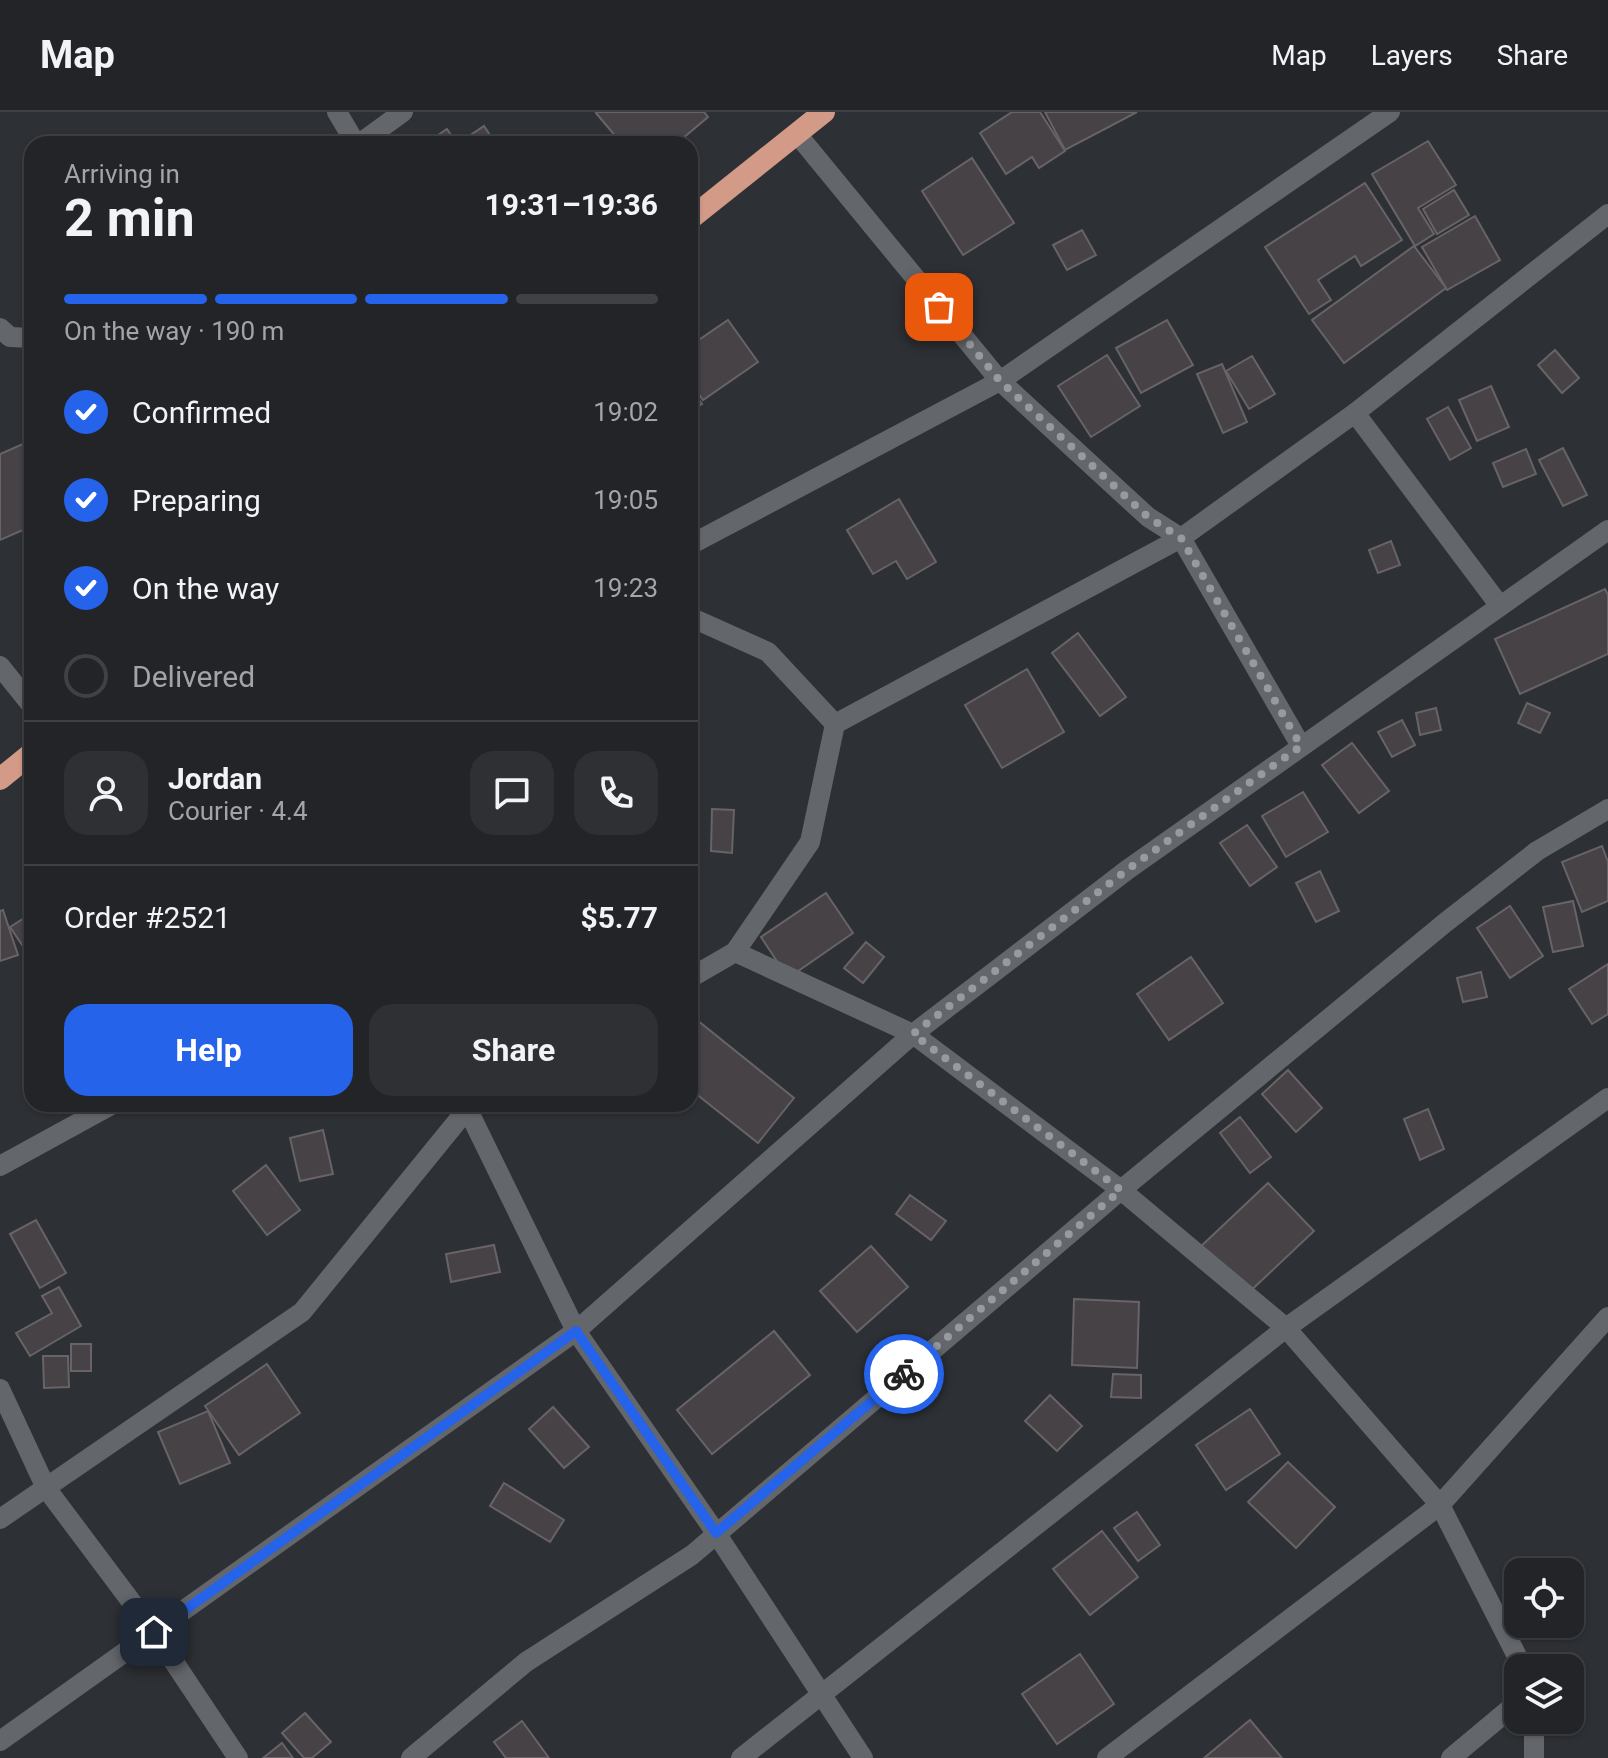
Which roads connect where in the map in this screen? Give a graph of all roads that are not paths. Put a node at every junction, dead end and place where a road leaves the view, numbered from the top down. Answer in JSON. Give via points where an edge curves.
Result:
{"nodes":[{"id":1,"x":337,"y":112,"type":"edge"},
{"id":2,"x":403,"y":112,"type":"edge"},
{"id":3,"x":824,"y":112,"type":"edge"},
{"id":4,"x":1390,"y":112,"type":"edge"},
{"id":5,"x":797,"y":134,"type":"junction"},
{"id":6,"x":353,"y":136,"type":"edge"},
{"id":7,"x":369,"y":136,"type":"edge"},
{"id":8,"x":698,"y":213,"type":"edge"},
{"id":9,"x":1608,"y":214,"type":"edge"},
{"id":10,"x":0,"y":328,"type":"edge"},
{"id":11,"x":24,"y":338,"type":"edge"},
{"id":12,"x":1000,"y":381,"type":"junction"},
{"id":13,"x":1355,"y":413,"type":"junction"},
{"id":14,"x":1608,"y":530,"type":"edge"},
{"id":15,"x":1181,"y":538,"type":"junction"},
{"id":16,"x":698,"y":541,"type":"edge"},
{"id":17,"x":1500,"y":606,"type":"junction"},
{"id":18,"x":698,"y":621,"type":"edge"},
{"id":19,"x":0,"y":666,"type":"edge"},
{"id":20,"x":24,"y":696,"type":"edge"},
{"id":21,"x":835,"y":724,"type":"junction"},
{"id":22,"x":1301,"y":746,"type":"junction"},
{"id":23,"x":24,"y":760,"type":"edge"},
{"id":24,"x":0,"y":779,"type":"edge"},
{"id":25,"x":1608,"y":809,"type":"edge"},
{"id":26,"x":735,"y":952,"type":"junction"},
{"id":27,"x":698,"y":973,"type":"edge"},
{"id":28,"x":913,"y":1034,"type":"junction"},
{"id":29,"x":1608,"y":1098,"type":"edge"},
{"id":30,"x":98,"y":1112,"type":"edge"},
{"id":31,"x":463,"y":1112,"type":"edge"},
{"id":32,"x":472,"y":1112,"type":"edge"},
{"id":33,"x":0,"y":1166,"type":"edge"},
{"id":34,"x":1121,"y":1190,"type":"junction"},
{"id":35,"x":1608,"y":1317,"type":"edge"},
{"id":36,"x":1286,"y":1328,"type":"junction"},
{"id":37,"x":576,"y":1331,"type":"junction"},
{"id":38,"x":0,"y":1389,"type":"edge"},
{"id":39,"x":46,"y":1488,"type":"junction"},
{"id":40,"x":1440,"y":1505,"type":"junction"},
{"id":41,"x":0,"y":1519,"type":"edge"},
{"id":42,"x":716,"y":1533,"type":"junction"},
{"id":43,"x":154,"y":1632,"type":"junction"},
{"id":44,"x":1516,"y":1654,"type":"edge"},
{"id":45,"x":821,"y":1692,"type":"junction"},
{"id":46,"x":1504,"y":1714,"type":"edge"},
{"id":47,"x":1534,"y":1734,"type":"edge"},
{"id":48,"x":0,"y":1741,"type":"edge"},
{"id":49,"x":238,"y":1758,"type":"edge"},
{"id":50,"x":411,"y":1758,"type":"edge"},
{"id":51,"x":741,"y":1758,"type":"edge"},
{"id":52,"x":863,"y":1758,"type":"edge"},
{"id":53,"x":1107,"y":1758,"type":"edge"},
{"id":54,"x":1451,"y":1758,"type":"edge"},
{"id":55,"x":1534,"y":1758,"type":"edge"}],
"edges":[{"from":1,"to":6,"type":"street"},
{"from":2,"to":7,"type":"street"},
{"from":3,"to":5,"type":"highway"},
{"from":4,"to":12,"type":"street"},
{"from":5,"to":8,"type":"highway"},
{"from":5,"to":12,"type":"street"},
{"from":9,"to":13,"type":"street"},
{"from":10,"to":11,"type":"street","via":[[10,337]]},
{"from":12,"to":15,"type":"street","via":[[1148,517]]},
{"from":12,"to":16,"type":"street"},
{"from":13,"to":15,"type":"street"},
{"from":13,"to":17,"type":"street"},
{"from":14,"to":17,"type":"street"},
{"from":15,"to":21,"type":"street"},
{"from":15,"to":22,"type":"street"},
{"from":17,"to":22,"type":"street"},
{"from":18,"to":21,"type":"street","via":[[768,652]]},
{"from":19,"to":20,"type":"street"},
{"from":21,"to":26,"type":"street","via":[[810,842]]},
{"from":22,"to":28,"type":"street","via":[[1127,870]]},
{"from":23,"to":24,"type":"highway"},
{"from":25,"to":34,"type":"street","via":[[1537,851],[1446,922]]},
{"from":26,"to":27,"type":"street"},
{"from":26,"to":28,"type":"street"},
{"from":28,"to":34,"type":"street"},
{"from":28,"to":37,"type":"street"},
{"from":29,"to":36,"type":"street"},
{"from":30,"to":33,"type":"street"},
{"from":31,"to":39,"type":"street","via":[[302,1312]]},
{"from":32,"to":37,"type":"street"},
{"from":34,"to":36,"type":"street"},
{"from":34,"to":42,"type":"street"},
{"from":35,"to":40,"type":"street"},
{"from":36,"to":40,"type":"street"},
{"from":36,"to":45,"type":"street"},
{"from":37,"to":42,"type":"street"},
{"from":37,"to":43,"type":"street"},
{"from":38,"to":39,"type":"street"},
{"from":39,"to":41,"type":"street"},
{"from":39,"to":43,"type":"street"},
{"from":40,"to":44,"type":"street"},
{"from":40,"to":53,"type":"street"},
{"from":42,"to":45,"type":"street"},
{"from":42,"to":50,"type":"street","via":[[692,1555],[526,1662]]},
{"from":43,"to":48,"type":"street"},
{"from":43,"to":49,"type":"street"},
{"from":45,"to":51,"type":"street"},
{"from":45,"to":52,"type":"street"},
{"from":46,"to":54,"type":"street"},
{"from":47,"to":55,"type":"street"}]}
